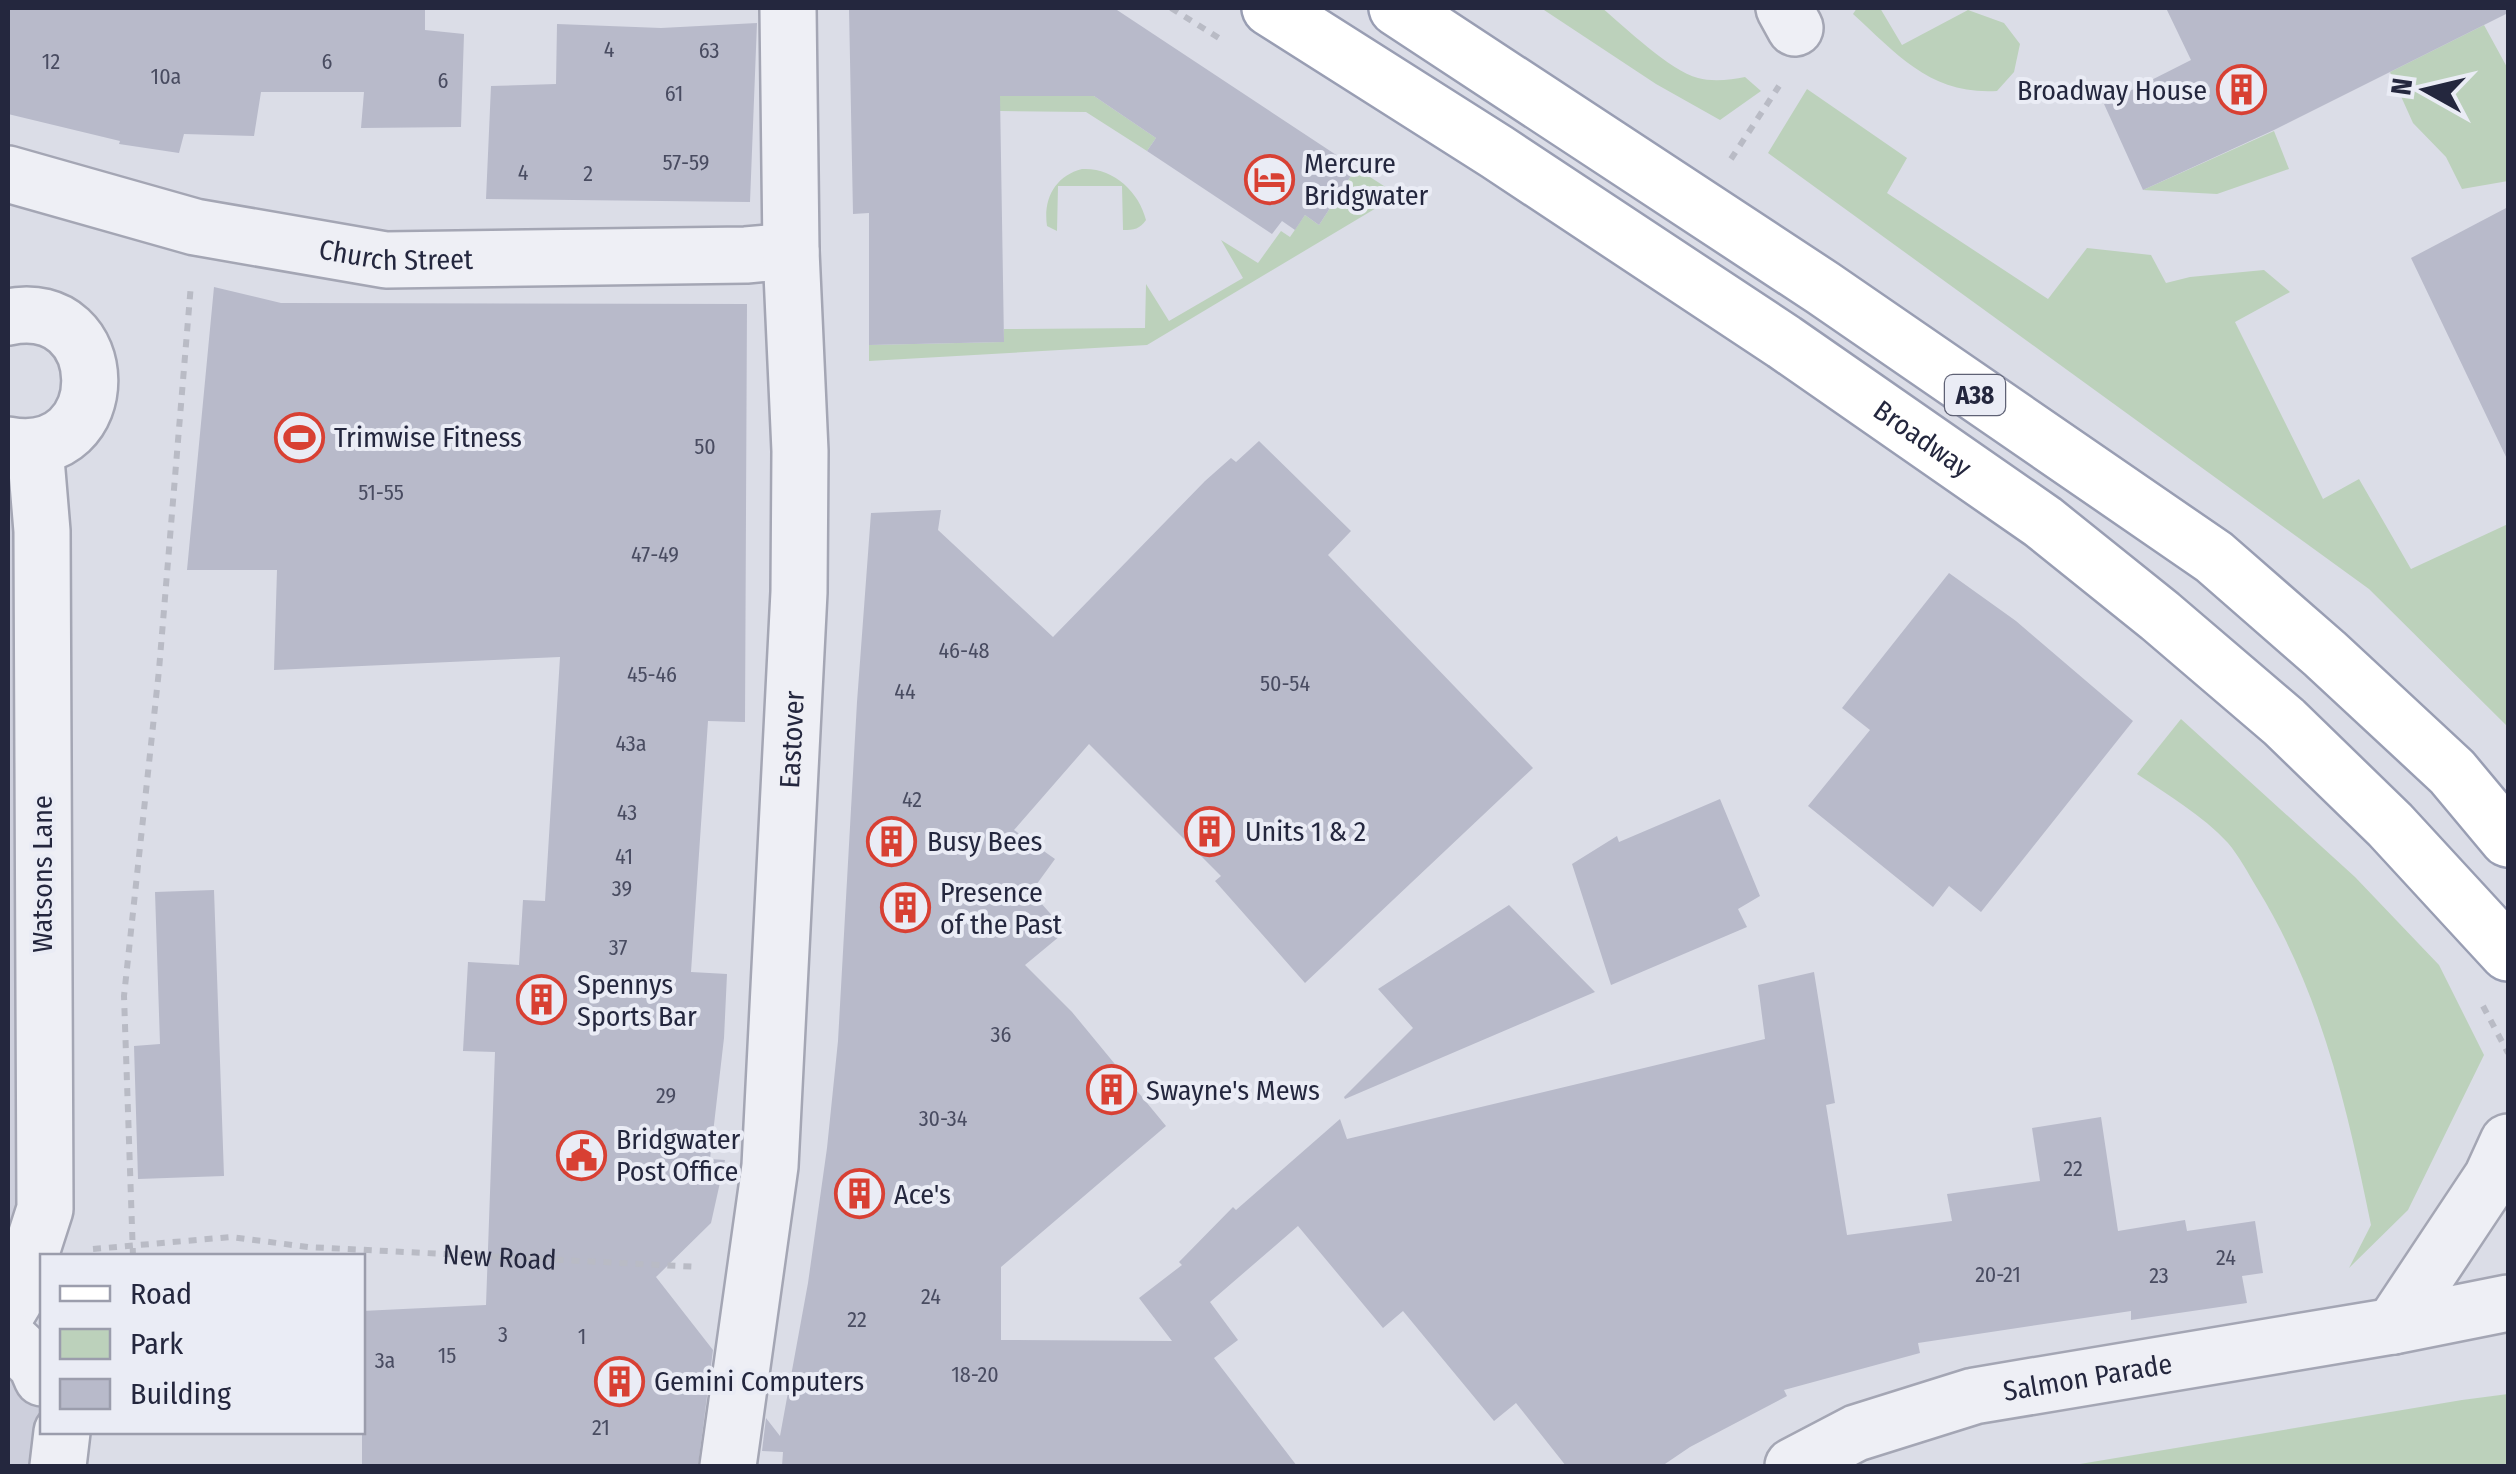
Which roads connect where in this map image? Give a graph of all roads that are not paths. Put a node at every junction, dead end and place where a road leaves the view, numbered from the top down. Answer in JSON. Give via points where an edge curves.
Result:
{"nodes":[{"id":1,"x":788,"y":8,"type":"edge"},
{"id":2,"x":1270,"y":8,"type":"edge"},
{"id":3,"x":1397,"y":8,"type":"edge"},
{"id":4,"x":8,"y":174,"type":"edge"},
{"id":5,"x":791,"y":251,"type":"junction"},
{"id":6,"x":8,"y":317,"type":"edge"},
{"id":7,"x":21,"y":446,"type":"edge"},
{"id":8,"x":2508,"y":839,"type":"edge"},
{"id":9,"x":2508,"y":953,"type":"edge"},
{"id":10,"x":2508,"y":1142,"type":"edge"},
{"id":11,"x":2508,"y":1303,"type":"edge"},
{"id":12,"x":19,"y":1310,"type":"edge"},
{"id":13,"x":2394,"y":1326,"type":"junction"},
{"id":14,"x":40,"y":1373,"type":"edge"},
{"id":15,"x":62,"y":1434,"type":"edge"},
{"id":16,"x":58,"y":1466,"type":"edge"},
{"id":17,"x":728,"y":1466,"type":"edge"},
{"id":18,"x":1792,"y":1466,"type":"edge"}],
"edges":[{"from":1,"to":5,"type":"street","name":"Eastover"},
{"from":2,"to":9,"type":"main road","name":"Broadway","number":"A38","via":[[1784,342],[2043,522],[2284,722]]},
{"from":3,"to":8,"type":"main road","number":"A38","via":[[2214,557],[2452,772]]},
{"from":4,"to":5,"type":"street","name":"Church Street","via":[[196,228],[386,260]]},
{"from":5,"to":17,"type":"street","name":"Eastover","via":[[799,592],[778,1037],[770,1166]]},
{"from":6,"to":7,"type":"street","name":"Watsons Lane","via":[[46,317],[66,328],[81,344],[92,386],[73,426],[56,440]]},
{"from":7,"to":12,"type":"street","name":"Watsons Lane","via":[[42,531],[45,1208]]},
{"from":10,"to":13,"type":"street"},
{"from":11,"to":13,"type":"street","name":"Salmon Parade"},
{"from":12,"to":14,"type":"street","name":"Watsons Lane"},
{"from":13,"to":18,"type":"street","name":"Salmon Parade","via":[[1974,1396],[1856,1433]]},
{"from":15,"to":16,"type":"street"}]}
